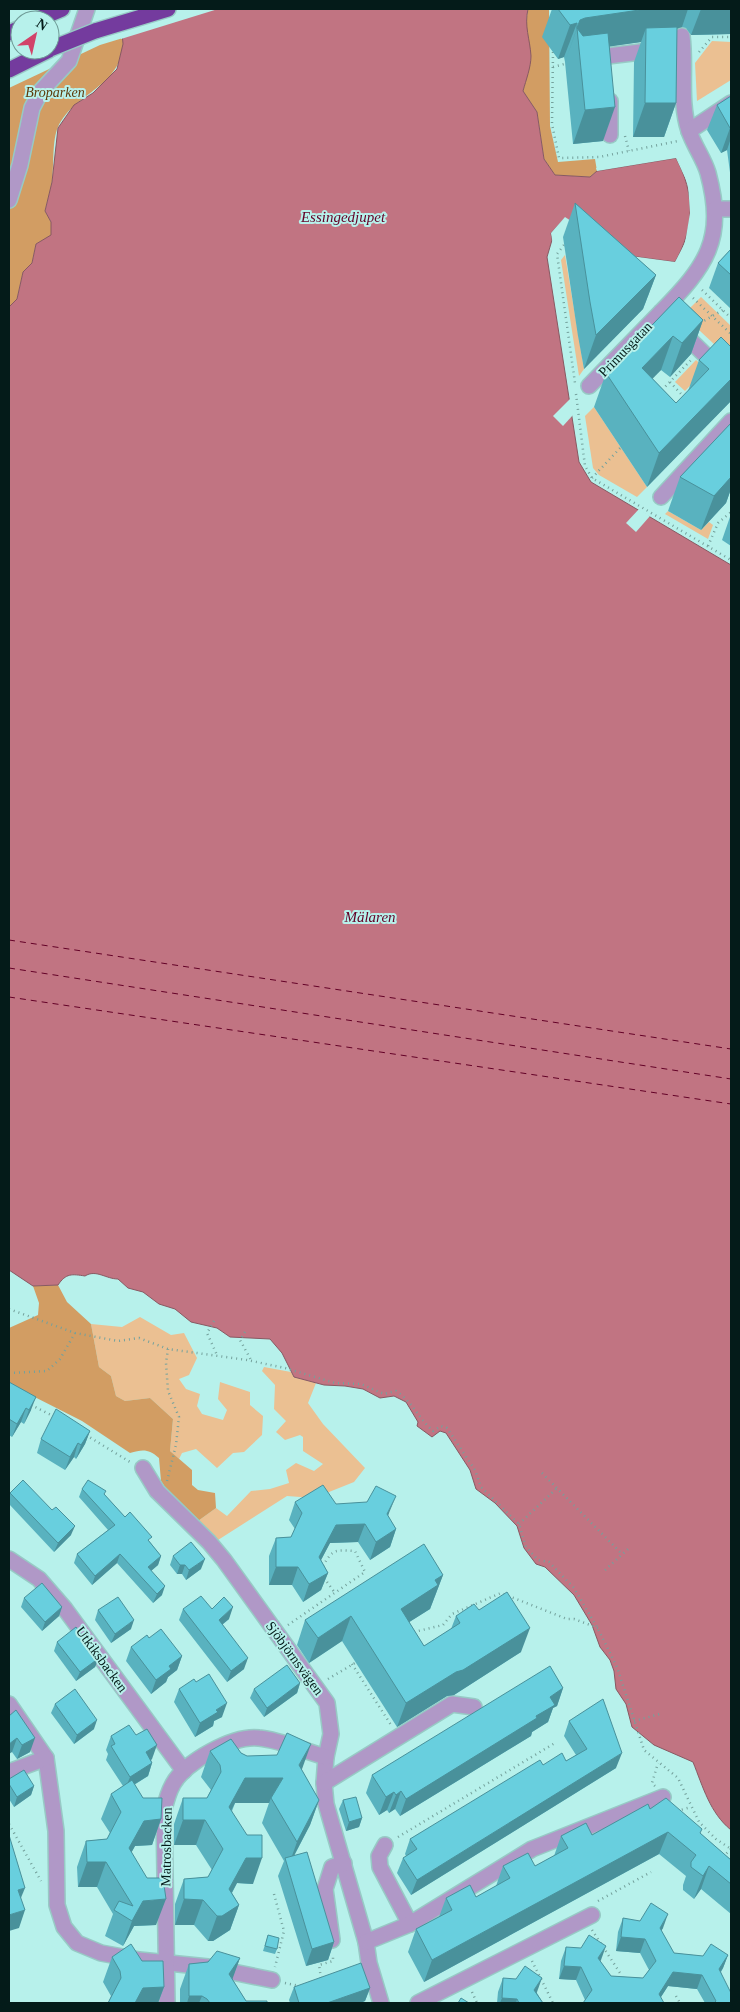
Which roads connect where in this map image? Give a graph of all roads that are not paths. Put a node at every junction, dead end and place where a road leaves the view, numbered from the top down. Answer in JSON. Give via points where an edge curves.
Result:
{"nodes":[{"id":1,"x":87,"y":9,"type":"edge"},
{"id":2,"x":168,"y":9,"type":"edge"},
{"id":3,"x":60,"y":45,"type":"edge"},
{"id":4,"x":611,"y":55,"type":"junction"},
{"id":5,"x":29,"y":60,"type":"edge"},
{"id":6,"x":574,"y":61,"type":"road end"},
{"id":7,"x":9,"y":70,"type":"edge"},
{"id":8,"x":611,"y":72,"type":"edge"},
{"id":9,"x":610,"y":90,"type":"edge"},
{"id":10,"x":731,"y":103,"type":"edge"},
{"id":11,"x":610,"y":135,"type":"edge"},
{"id":12,"x":686,"y":135,"type":"junction"},
{"id":13,"x":9,"y":200,"type":"edge"},
{"id":14,"x":731,"y":209,"type":"edge"},
{"id":15,"x":716,"y":210,"type":"junction"},
{"id":16,"x":661,"y":312,"type":"junction"},
{"id":17,"x":731,"y":380,"type":"edge"},
{"id":18,"x":589,"y":386,"type":"dead end"},
{"id":19,"x":731,"y":421,"type":"edge"},
{"id":20,"x":661,"y":496,"type":"dead end"},
{"id":21,"x":143,"y":1468,"type":"road end"},
{"id":22,"x":9,"y":1559,"type":"edge"},
{"id":23,"x":9,"y":1704,"type":"edge"},
{"id":24,"x":474,"y":1708,"type":"dead end"},
{"id":25,"x":46,"y":1758,"type":"junction"},
{"id":26,"x":326,"y":1758,"type":"junction"},
{"id":27,"x":184,"y":1771,"type":"junction"},
{"id":28,"x":9,"y":1772,"type":"edge"},
{"id":29,"x":324,"y":1783,"type":"junction"},
{"id":30,"x":663,"y":1797,"type":"road end"},
{"id":31,"x":385,"y":1845,"type":"road end"},
{"id":32,"x":344,"y":1863,"type":"junction"},
{"id":33,"x":588,"y":1917,"type":"road end"},
{"id":34,"x":410,"y":1924,"type":"junction"},
{"id":35,"x":332,"y":1940,"type":"edge"},
{"id":36,"x":366,"y":1942,"type":"junction"},
{"id":37,"x":167,"y":1962,"type":"junction"},
{"id":38,"x":272,"y":1980,"type":"road end"},
{"id":39,"x":167,"y":2003,"type":"edge"},
{"id":40,"x":381,"y":2003,"type":"edge"},
{"id":41,"x":418,"y":2003,"type":"edge"}],
"edges":[{"from":1,"to":13,"type":"street","via":[[69,61],[41,91],[32,108]]},
{"from":2,"to":3,"type":"highway","bridge":true,"via":[[95,31]]},
{"from":4,"to":6,"type":"street"},
{"from":4,"to":8,"type":"street"},
{"from":4,"to":12,"type":"street","name":"Primusgatan","via":[[686,48]]},
{"from":5,"to":7,"type":"highway"},
{"from":9,"to":11,"type":"street"},
{"from":10,"to":12,"type":"street"},
{"from":12,"to":15,"type":"street","name":"Primusgatan","via":[[707,172]]},
{"from":14,"to":15,"type":"street"},
{"from":15,"to":16,"type":"street","name":"Primusgatan","via":[[713,232],[702,265]]},
{"from":16,"to":17,"type":"street","name":"Primusgatan"},
{"from":16,"to":18,"type":"street","name":"Primusgatan"},
{"from":19,"to":20,"type":"street"},
{"from":21,"to":26,"type":"street","name":"Sjöbjörnsvägen","via":[[156,1491],[224,1560],[327,1703],[331,1734]]},
{"from":22,"to":27,"type":"street","name":"Utkiksbacken","via":[[39,1579],[65,1609]]},
{"from":23,"to":25,"type":"street"},
{"from":24,"to":29,"type":"street","via":[[452,1704]]},
{"from":25,"to":28,"type":"street"},
{"from":25,"to":37,"type":"street","via":[[56,1831],[57,1905],[64,1927],[77,1943],[101,1954]]},
{"from":26,"to":27,"type":"street","name":"Matrosbacken","via":[[259,1738],[242,1738],[225,1744]]},
{"from":26,"to":29,"type":"street","name":"Sjöbjörnsvägen"},
{"from":27,"to":37,"type":"street","name":"Matrosbacken","via":[[174,1783],[164,1810]]},
{"from":29,"to":32,"type":"street","name":"Sjöbjörnsvägen","via":[[326,1804]]},
{"from":30,"to":34,"type":"street","via":[[532,1849]]},
{"from":31,"to":34,"type":"street","via":[[379,1856],[380,1867]]},
{"from":32,"to":35,"type":"street","via":[[332,1867],[325,1889]]},
{"from":32,"to":36,"type":"street","name":"Sjöbjörnsvägen"},
{"from":33,"to":41,"type":"street"},
{"from":34,"to":36,"type":"street"},
{"from":36,"to":40,"type":"street","name":"Sjöbjörnsvägen"},
{"from":37,"to":38,"type":"street"},
{"from":37,"to":39,"type":"street","name":"Matrosbacken"}]}
